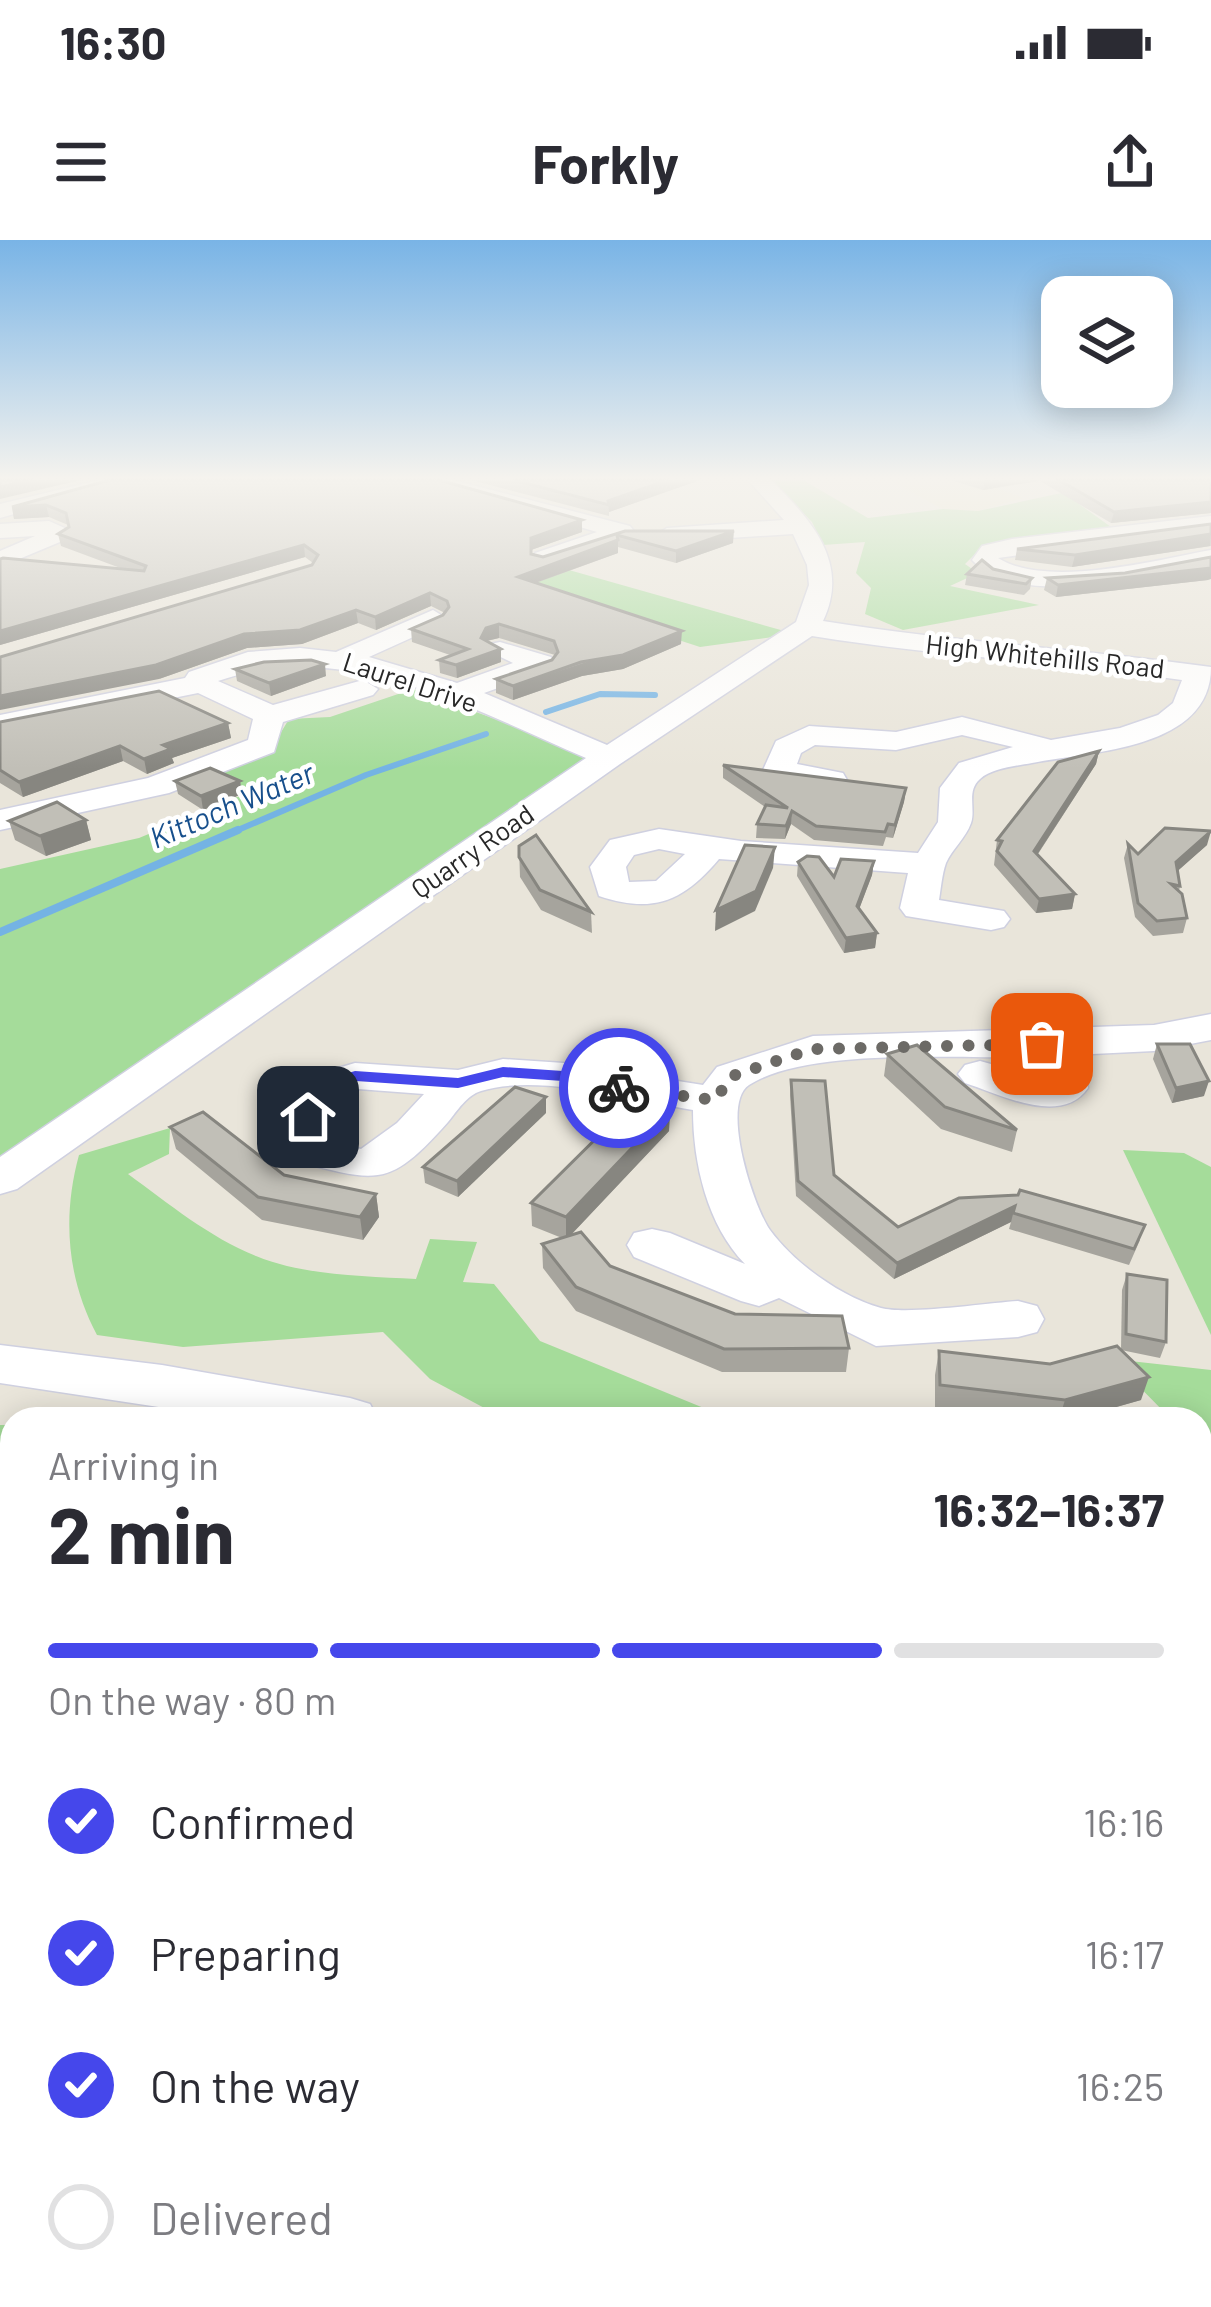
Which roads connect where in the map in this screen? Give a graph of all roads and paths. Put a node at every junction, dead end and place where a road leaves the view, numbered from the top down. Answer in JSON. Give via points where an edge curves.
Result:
{"nodes":[{"id":1,"x":821,"y":576,"type":"edge"},
{"id":2,"x":433,"y":618,"type":"edge"},
{"id":3,"x":807,"y":627,"type":"junction"},
{"id":4,"x":500,"y":650,"type":"edge"},
{"id":5,"x":346,"y":657,"type":"junction"},
{"id":6,"x":1205,"y":675,"type":"edge"},
{"id":7,"x":201,"y":684,"type":"junction"},
{"id":8,"x":363,"y":689,"type":"dead end"},
{"id":9,"x":452,"y":694,"type":"junction"},
{"id":10,"x":269,"y":715,"type":"junction"},
{"id":11,"x":1195,"y":716,"type":"edge"},
{"id":12,"x":0,"y":724,"type":"edge"},
{"id":13,"x":1047,"y":751,"type":"junction"},
{"id":14,"x":610,"y":757,"type":"junction"},
{"id":15,"x":831,"y":780,"type":"edge"},
{"id":16,"x":0,"y":820,"type":"edge"},
{"id":17,"x":710,"y":847,"type":"dead end"},
{"id":18,"x":928,"y":864,"type":"junction"},
{"id":19,"x":991,"y":919,"type":"dead end"},
{"id":20,"x":1211,"y":1027,"type":"edge"},
{"id":21,"x":1042,"y":1044,"type":"junction"},
{"id":22,"x":980,"y":1075,"type":"dead end"},
{"id":23,"x":458,"y":1083,"type":"dead end"},
{"id":24,"x":715,"y":1100,"type":"junction"},
{"id":25,"x":0,"y":1179,"type":"edge"},
{"id":26,"x":652,"y":1244,"type":"dead end"},
{"id":27,"x":747,"y":1271,"type":"junction"},
{"id":28,"x":1018,"y":1319,"type":"dead end"},
{"id":29,"x":0,"y":1364,"type":"edge"},
{"id":30,"x":284,"y":1407,"type":"edge"}],
"edges":[{"from":1,"to":3,"type":"street"},
{"from":2,"to":5,"type":"street"},
{"from":3,"to":6,"type":"street","name":"High Whitehills Road"},
{"from":3,"to":14,"type":"street","name":"Quarry Road"},
{"from":4,"to":9,"type":"street","via":[[555,659]]},
{"from":5,"to":7,"type":"street","name":"Laurel Drive","via":[[232,664],[199,678]]},
{"from":5,"to":9,"type":"street","name":"Laurel Drive"},
{"from":6,"to":11,"type":"street","via":[[1186,707]]},
{"from":7,"to":10,"type":"street"},
{"from":7,"to":12,"type":"street","name":"Laurel Drive"},
{"from":8,"to":10,"type":"street"},
{"from":9,"to":14,"type":"street","name":"Laurel Drive"},
{"from":10,"to":16,"type":"street","via":[[263,745],[157,786],[134,777]]},
{"from":11,"to":13,"type":"street"},
{"from":13,"to":15,"type":"street","via":[[962,726],[896,741],[808,735],[787,748],[779,770]]},
{"from":13,"to":18,"type":"street","via":[[970,770],[956,788],[955,822]]},
{"from":14,"to":25,"type":"street","name":"Quarry Road"},
{"from":17,"to":18,"type":"street"},
{"from":18,"to":19,"type":"street","via":[[920,908]]},
{"from":20,"to":21,"type":"street"},
{"from":21,"to":22,"type":"street","via":[[1066,1088],[1052,1095]]},
{"from":21,"to":24,"type":"street","via":[[812,1049],[732,1076]]},
{"from":23,"to":24,"type":"street","via":[[503,1072]]},
{"from":24,"to":27,"type":"street","via":[[716,1150],[746,1235]]},
{"from":26,"to":27,"type":"street"},
{"from":27,"to":28,"type":"street","via":[[876,1328]]},
{"from":29,"to":30,"type":"street"}]}
